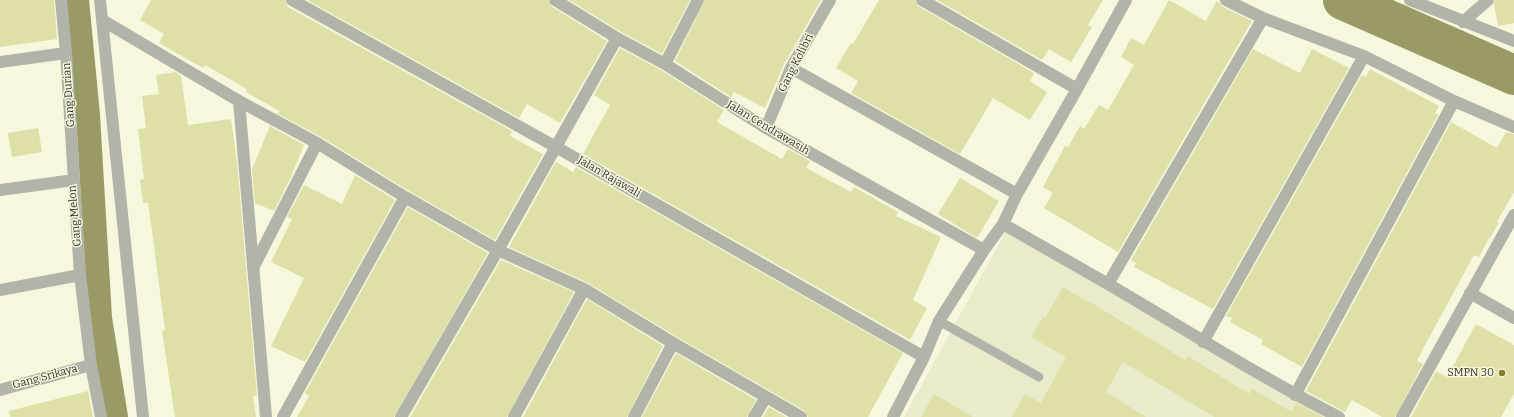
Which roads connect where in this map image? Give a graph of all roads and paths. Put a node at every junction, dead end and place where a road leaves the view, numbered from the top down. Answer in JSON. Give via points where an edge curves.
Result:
{"nodes":[{"id":1,"x":61,"y":0,"type":"edge"},
{"id":2,"x":100,"y":0,"type":"edge"},
{"id":3,"x":292,"y":0,"type":"edge"},
{"id":4,"x":555,"y":0,"type":"edge"},
{"id":5,"x":698,"y":0,"type":"edge"},
{"id":6,"x":830,"y":0,"type":"edge"},
{"id":7,"x":922,"y":0,"type":"edge"},
{"id":8,"x":1126,"y":0,"type":"edge"},
{"id":9,"x":1226,"y":0,"type":"edge"},
{"id":10,"x":1410,"y":0,"type":"edge"},
{"id":11,"x":1488,"y":0,"type":"edge"},
{"id":12,"x":1263,"y":18,"type":"junction"},
{"id":13,"x":102,"y":20,"type":"junction"},
{"id":14,"x":1463,"y":22,"type":"junction"},
{"id":15,"x":616,"y":38,"type":"junction"},
{"id":16,"x":1514,"y":41,"type":"edge"},
{"id":17,"x":66,"y":53,"type":"junction"},
{"id":18,"x":1364,"y":56,"type":"junction"},
{"id":19,"x":0,"y":62,"type":"edge"},
{"id":20,"x":665,"y":64,"type":"junction"},
{"id":21,"x":791,"y":68,"type":"junction"},
{"id":22,"x":1077,"y":89,"type":"junction"},
{"id":23,"x":239,"y":100,"type":"junction"},
{"id":24,"x":1454,"y":100,"type":"junction"},
{"id":25,"x":1514,"y":127,"type":"edge"},
{"id":26,"x":766,"y":128,"type":"junction"},
{"id":27,"x":317,"y":143,"type":"junction"},
{"id":28,"x":556,"y":146,"type":"junction"},
{"id":29,"x":74,"y":180,"type":"junction"},
{"id":30,"x":0,"y":190,"type":"edge"},
{"id":31,"x":1016,"y":194,"type":"junction"},
{"id":32,"x":405,"y":197,"type":"junction"},
{"id":33,"x":1514,"y":215,"type":"edge"},
{"id":34,"x":1003,"y":224,"type":"junction"},
{"id":35,"x":498,"y":250,"type":"junction"},
{"id":36,"x":984,"y":250,"type":"junction"},
{"id":37,"x":253,"y":269,"type":"junction"},
{"id":38,"x":80,"y":275,"type":"junction"},
{"id":39,"x":1108,"y":284,"type":"junction"},
{"id":40,"x":584,"y":289,"type":"junction"},
{"id":41,"x":0,"y":290,"type":"edge"},
{"id":42,"x":1470,"y":294,"type":"junction"},
{"id":43,"x":1514,"y":318,"type":"edge"},
{"id":44,"x":939,"y":321,"type":"junction"},
{"id":45,"x":1203,"y":342,"type":"junction"},
{"id":46,"x":673,"y":343,"type":"junction"},
{"id":47,"x":924,"y":357,"type":"junction"},
{"id":48,"x":91,"y":364,"type":"junction"},
{"id":49,"x":1040,"y":377,"type":"dead end"},
{"id":50,"x":0,"y":390,"type":"edge"},
{"id":51,"x":1295,"y":395,"type":"junction"},
{"id":52,"x":766,"y":397,"type":"junction"},
{"id":53,"x":101,"y":417,"type":"edge"},
{"id":54,"x":143,"y":417,"type":"edge"},
{"id":55,"x":266,"y":417,"type":"edge"},
{"id":56,"x":283,"y":417,"type":"edge"},
{"id":57,"x":401,"y":417,"type":"edge"},
{"id":58,"x":514,"y":417,"type":"edge"},
{"id":59,"x":634,"y":417,"type":"edge"},
{"id":60,"x":754,"y":417,"type":"edge"},
{"id":61,"x":800,"y":417,"type":"edge"},
{"id":62,"x":893,"y":417,"type":"edge"},
{"id":63,"x":1339,"y":417,"type":"edge"},
{"id":64,"x":1402,"y":417,"type":"edge"}],
"edges":[{"from":1,"to":17,"type":"street"},
{"from":2,"to":13,"type":"street"},
{"from":3,"to":28,"type":"street","name":"Jalan Rajawali"},
{"from":4,"to":15,"type":"street","name":"Jalan Cendrawasih"},
{"from":5,"to":20,"type":"street"},
{"from":6,"to":21,"type":"street","name":"Gang Kolibri"},
{"from":7,"to":22,"type":"street"},
{"from":8,"to":22,"type":"street"},
{"from":9,"to":12,"type":"street"},
{"from":10,"to":14,"type":"street"},
{"from":11,"to":14,"type":"street"},
{"from":12,"to":18,"type":"street"},
{"from":12,"to":39,"type":"street"},
{"from":13,"to":23,"type":"street"},
{"from":13,"to":54,"type":"street"},
{"from":14,"to":16,"type":"street"},
{"from":15,"to":20,"type":"street","name":"Jalan Cendrawasih"},
{"from":15,"to":28,"type":"street"},
{"from":17,"to":19,"type":"street","name":"Gang Durian"},
{"from":17,"to":29,"type":"street","name":"Gang Durian"},
{"from":18,"to":24,"type":"street"},
{"from":18,"to":45,"type":"street"},
{"from":20,"to":26,"type":"street","name":"Jalan Cendrawasih"},
{"from":21,"to":26,"type":"street","name":"Gang Kolibri"},
{"from":21,"to":31,"type":"street"},
{"from":22,"to":31,"type":"street"},
{"from":23,"to":27,"type":"street"},
{"from":23,"to":37,"type":"street"},
{"from":24,"to":25,"type":"street"},
{"from":24,"to":51,"type":"street"},
{"from":26,"to":36,"type":"street","name":"Jalan Cendrawasih"},
{"from":27,"to":32,"type":"street"},
{"from":27,"to":37,"type":"street"},
{"from":28,"to":35,"type":"street"},
{"from":28,"to":47,"type":"street","name":"Jalan Rajawali"},
{"from":29,"to":30,"type":"street","name":"Gang Melon"},
{"from":29,"to":38,"type":"street","name":"Gang Melon"},
{"from":31,"to":34,"type":"street"},
{"from":32,"to":35,"type":"street"},
{"from":32,"to":56,"type":"street"},
{"from":33,"to":42,"type":"street"},
{"from":34,"to":36,"type":"street"},
{"from":34,"to":39,"type":"street"},
{"from":35,"to":40,"type":"street"},
{"from":35,"to":57,"type":"street"},
{"from":36,"to":44,"type":"street"},
{"from":37,"to":55,"type":"street"},
{"from":38,"to":41,"type":"street"},
{"from":38,"to":48,"type":"street","name":"Gang Melon"},
{"from":39,"to":45,"type":"street"},
{"from":40,"to":46,"type":"street"},
{"from":40,"to":58,"type":"street"},
{"from":42,"to":43,"type":"street"},
{"from":42,"to":64,"type":"street"},
{"from":44,"to":47,"type":"street"},
{"from":44,"to":49,"type":"lane"},
{"from":45,"to":51,"type":"street"},
{"from":46,"to":52,"type":"street"},
{"from":46,"to":59,"type":"street"},
{"from":47,"to":62,"type":"street"},
{"from":48,"to":50,"type":"street","name":"Gang Srikaya"},
{"from":48,"to":53,"type":"street","name":"Gang Melon"},
{"from":51,"to":63,"type":"street"},
{"from":52,"to":60,"type":"street"},
{"from":52,"to":61,"type":"street"}]}
